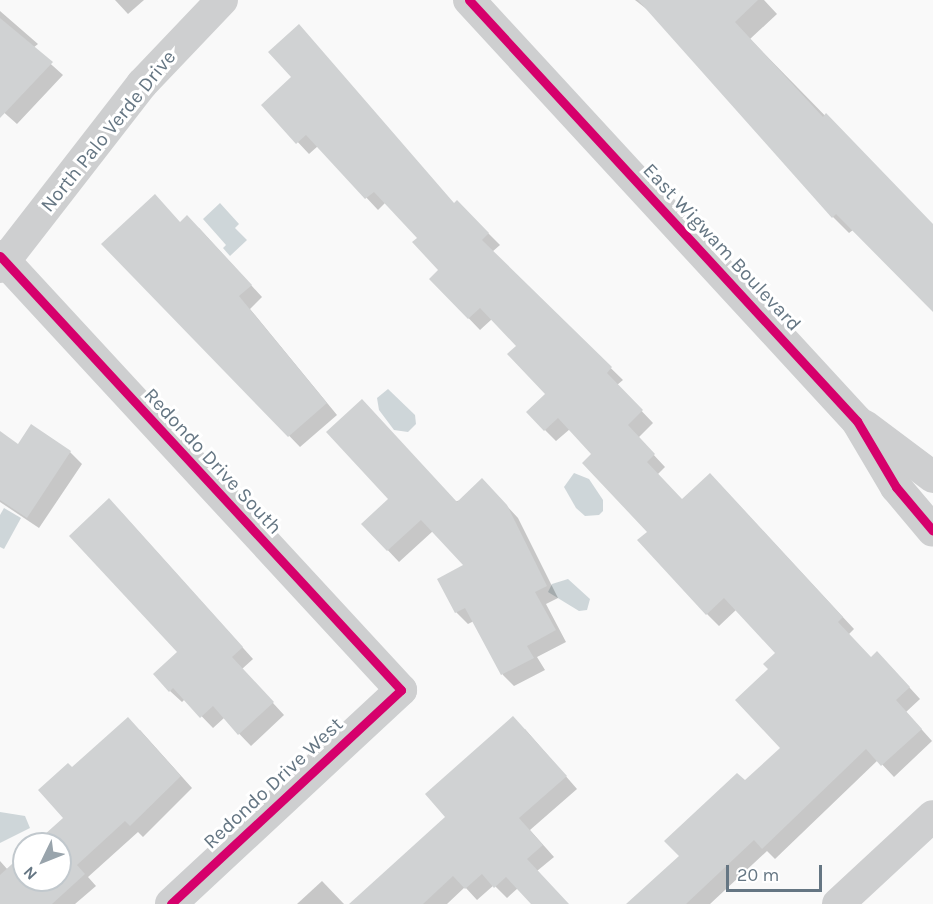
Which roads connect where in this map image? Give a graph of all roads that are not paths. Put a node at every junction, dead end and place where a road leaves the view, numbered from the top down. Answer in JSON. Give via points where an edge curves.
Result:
{"nodes":[{"id":1,"x":222,"y":0,"type":"edge"},
{"id":2,"x":469,"y":0,"type":"edge"},
{"id":3,"x":1,"y":261,"type":"edge"},
{"id":4,"x":857,"y":421,"type":"junction"},
{"id":5,"x":933,"y":477,"type":"edge"},
{"id":6,"x":933,"y":531,"type":"edge"},
{"id":7,"x":400,"y":690,"type":"joint"},
{"id":8,"x":933,"y":816,"type":"edge"},
{"id":9,"x":171,"y":904,"type":"edge"},
{"id":10,"x":838,"y":904,"type":"edge"}],
"edges":[{"from":1,"to":3,"type":"street","name":"North Palo Verde Drive","via":[[142,84]]},
{"from":2,"to":4,"type":"street","name":"East Wigwam Boulevard"},
{"from":3,"to":7,"type":"street","name":"Redondo Drive South"},
{"from":4,"to":5,"type":"street","name":"East Wigwam Boulevard"},
{"from":4,"to":6,"type":"street","name":"East Wigwam Boulevard","via":[[896,487]]},
{"from":7,"to":9,"type":"street","name":"Redondo Drive West"},
{"from":8,"to":10,"type":"street"}]}
